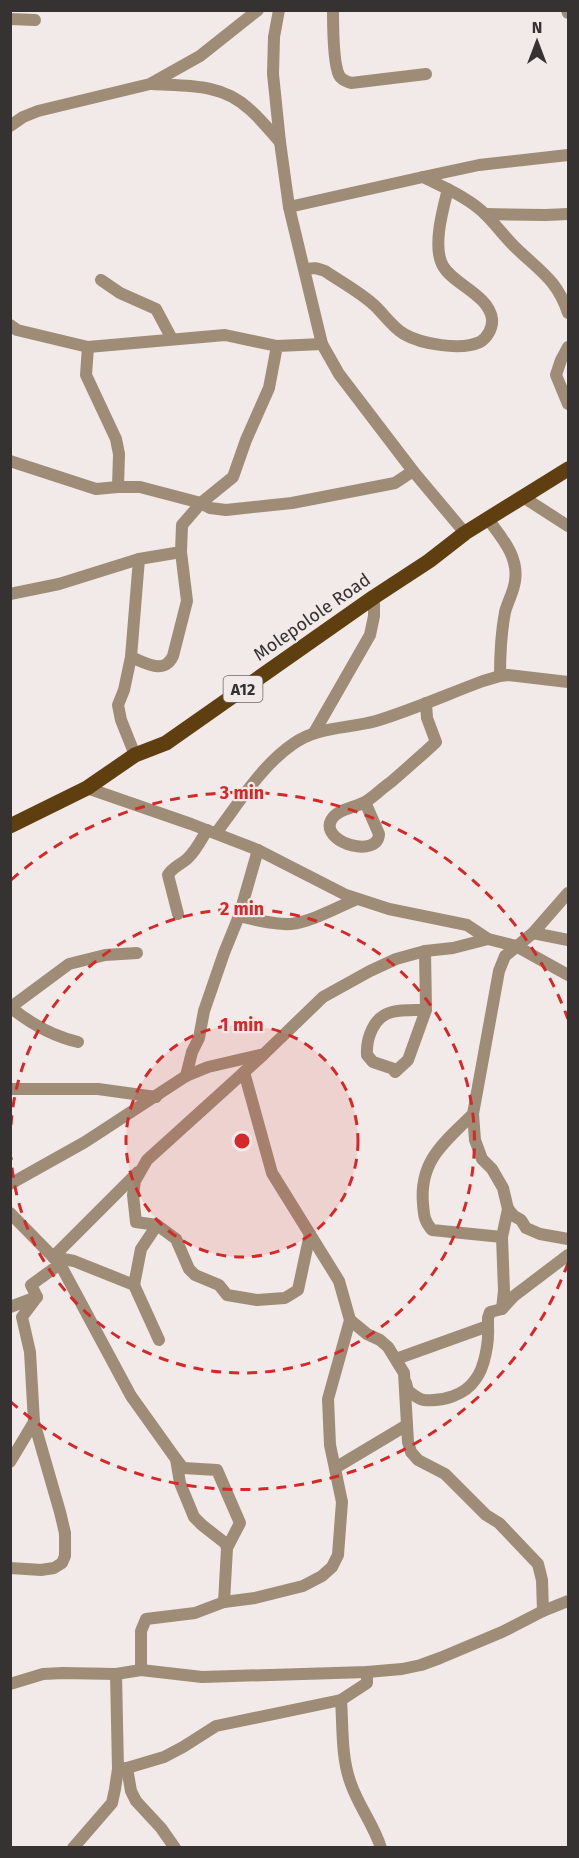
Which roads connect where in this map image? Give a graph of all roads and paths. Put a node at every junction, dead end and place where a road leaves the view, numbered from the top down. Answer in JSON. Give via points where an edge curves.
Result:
{"nodes":[{"id":1,"x":258,"y":10,"type":"edge"},
{"id":2,"x":279,"y":10,"type":"edge"},
{"id":3,"x":333,"y":10,"type":"edge"},
{"id":4,"x":10,"y":19,"type":"edge"},
{"id":5,"x":35,"y":20,"type":"dead end"},
{"id":6,"x":426,"y":74,"type":"dead end"},
{"id":7,"x":150,"y":84,"type":"junction"},
{"id":8,"x":10,"y":126,"type":"edge"},
{"id":9,"x":280,"y":142,"type":"junction"},
{"id":10,"x":568,"y":155,"type":"edge"},
{"id":11,"x":423,"y":177,"type":"junction"},
{"id":12,"x":448,"y":189,"type":"junction"},
{"id":13,"x":289,"y":207,"type":"junction"},
{"id":14,"x":485,"y":214,"type":"junction"},
{"id":15,"x":568,"y":214,"type":"edge"},
{"id":16,"x":305,"y":270,"type":"junction"},
{"id":17,"x":101,"y":280,"type":"dead end"},
{"id":18,"x":568,"y":313,"type":"edge"},
{"id":19,"x":10,"y":325,"type":"edge"},
{"id":20,"x":171,"y":339,"type":"junction"},
{"id":21,"x":322,"y":344,"type":"junction"},
{"id":22,"x":88,"y":346,"type":"junction"},
{"id":23,"x":277,"y":346,"type":"junction"},
{"id":24,"x":568,"y":347,"type":"edge"},
{"id":25,"x":568,"y":404,"type":"edge"},
{"id":26,"x":10,"y":461,"type":"edge"},
{"id":27,"x":568,"y":469,"type":"edge"},
{"id":28,"x":413,"y":471,"type":"junction"},
{"id":29,"x":118,"y":487,"type":"junction"},
{"id":30,"x":523,"y":497,"type":"junction"},
{"id":31,"x":201,"y":504,"type":"junction"},
{"id":32,"x":488,"y":519,"type":"junction"},
{"id":33,"x":568,"y":526,"type":"edge"},
{"id":34,"x":465,"y":533,"type":"junction"},
{"id":35,"x":181,"y":552,"type":"junction"},
{"id":36,"x":139,"y":559,"type":"junction"},
{"id":37,"x":10,"y":594,"type":"edge"},
{"id":38,"x":374,"y":597,"type":"junction"},
{"id":39,"x":131,"y":657,"type":"junction"},
{"id":40,"x":500,"y":676,"type":"junction"},
{"id":41,"x":568,"y":682,"type":"edge"},
{"id":42,"x":426,"y":703,"type":"junction"},
{"id":43,"x":315,"y":731,"type":"junction"},
{"id":44,"x":135,"y":755,"type":"junction"},
{"id":45,"x":87,"y":788,"type":"junction"},
{"id":46,"x":365,"y":802,"type":"dead end"},
{"id":47,"x":10,"y":826,"type":"edge"},
{"id":48,"x":211,"y":832,"type":"junction"},
{"id":49,"x":258,"y":850,"type":"junction"},
{"id":50,"x":568,"y":893,"type":"edge"},
{"id":51,"x":357,"y":899,"type":"junction"},
{"id":52,"x":178,"y":914,"type":"dead end"},
{"id":53,"x":239,"y":916,"type":"junction"},
{"id":54,"x":533,"y":933,"type":"junction"},
{"id":55,"x":488,"y":939,"type":"junction"},
{"id":56,"x":568,"y":940,"type":"edge"},
{"id":57,"x":516,"y":946,"type":"junction"},
{"id":58,"x":425,"y":951,"type":"junction"},
{"id":59,"x":137,"y":953,"type":"dead end"},
{"id":60,"x":568,"y":975,"type":"edge"},
{"id":61,"x":11,"y":1007,"type":"edge"},
{"id":62,"x":426,"y":1010,"type":"junction"},
{"id":63,"x":78,"y":1042,"type":"dead end"},
{"id":64,"x":264,"y":1054,"type":"junction"},
{"id":65,"x":244,"y":1072,"type":"junction"},
{"id":66,"x":186,"y":1076,"type":"junction"},
{"id":67,"x":10,"y":1089,"type":"edge"},
{"id":68,"x":156,"y":1096,"type":"junction"},
{"id":69,"x":473,"y":1114,"type":"junction"},
{"id":70,"x":139,"y":1172,"type":"junction"},
{"id":71,"x":10,"y":1184,"type":"edge"},
{"id":72,"x":508,"y":1209,"type":"junction"},
{"id":73,"x":10,"y":1213,"type":"edge"},
{"id":74,"x":157,"y":1225,"type":"junction"},
{"id":75,"x":310,"y":1234,"type":"junction"},
{"id":76,"x":502,"y":1237,"type":"junction"},
{"id":77,"x":568,"y":1239,"type":"edge"},
{"id":78,"x":568,"y":1255,"type":"edge"},
{"id":79,"x":56,"y":1260,"type":"junction"},
{"id":80,"x":134,"y":1285,"type":"junction"},
{"id":81,"x":37,"y":1297,"type":"junction"},
{"id":82,"x":10,"y":1307,"type":"edge"},
{"id":83,"x":502,"y":1309,"type":"junction"},
{"id":84,"x":350,"y":1320,"type":"junction"},
{"id":85,"x":488,"y":1326,"type":"junction"},
{"id":86,"x":159,"y":1340,"type":"dead end"},
{"id":87,"x":396,"y":1359,"type":"junction"},
{"id":88,"x":404,"y":1373,"type":"junction"},
{"id":89,"x":34,"y":1422,"type":"junction"},
{"id":90,"x":407,"y":1425,"type":"junction"},
{"id":91,"x":176,"y":1459,"type":"junction"},
{"id":92,"x":10,"y":1462,"type":"edge"},
{"id":93,"x":335,"y":1468,"type":"junction"},
{"id":94,"x":227,"y":1548,"type":"junction"},
{"id":95,"x":10,"y":1568,"type":"edge"},
{"id":96,"x":568,"y":1601,"type":"edge"},
{"id":97,"x":224,"y":1602,"type":"junction"},
{"id":98,"x":543,"y":1611,"type":"junction"},
{"id":99,"x":141,"y":1670,"type":"junction"},
{"id":100,"x":367,"y":1672,"type":"junction"},
{"id":101,"x":116,"y":1674,"type":"junction"},
{"id":102,"x":10,"y":1684,"type":"edge"},
{"id":103,"x":341,"y":1700,"type":"junction"},
{"id":104,"x":122,"y":1769,"type":"junction"},
{"id":105,"x":73,"y":1848,"type":"edge"},
{"id":106,"x":175,"y":1848,"type":"edge"},
{"id":107,"x":381,"y":1848,"type":"edge"}],
"edges":[{"from":1,"to":7,"type":"street","via":[[200,56]]},
{"from":2,"to":9,"type":"street","via":[[273,74]]},
{"from":3,"to":6,"type":"street","via":[[338,74],[344,81]]},
{"from":4,"to":5,"type":"street"},
{"from":7,"to":8,"type":"street","via":[[38,111]]},
{"from":7,"to":9,"type":"street","via":[[225,92],[249,108]]},
{"from":9,"to":13,"type":"street"},
{"from":10,"to":11,"type":"street","via":[[479,165]]},
{"from":11,"to":12,"type":"street"},
{"from":11,"to":13,"type":"street"},
{"from":12,"to":14,"type":"street"},
{"from":12,"to":16,"type":"street","via":[[439,228],[440,258],[448,272],[489,309],[492,319],[485,339],[461,346],[415,339],[403,334],[374,305],[325,271],[310,267]]},
{"from":13,"to":16,"type":"street"},
{"from":14,"to":15,"type":"street"},
{"from":14,"to":18,"type":"street","via":[[556,285]]},
{"from":16,"to":21,"type":"street"},
{"from":17,"to":20,"type":"street","via":[[156,309]]},
{"from":19,"to":22,"type":"street","via":[[17,330]]},
{"from":20,"to":22,"type":"street"},
{"from":20,"to":23,"type":"street","via":[[225,335]]},
{"from":21,"to":23,"type":"street"},
{"from":21,"to":28,"type":"street","via":[[339,374]]},
{"from":22,"to":29,"type":"street","via":[[86,375],[116,439]]},
{"from":23,"to":31,"type":"street","via":[[269,388],[233,477]]},
{"from":24,"to":25,"type":"street","via":[[556,375]]},
{"from":26,"to":29,"type":"street","via":[[96,489]]},
{"from":27,"to":30,"type":"main road","name":"Molepolole Road","number":"A12"},
{"from":28,"to":31,"type":"street","via":[[395,483],[292,503],[226,510]]},
{"from":28,"to":34,"type":"street"},
{"from":29,"to":31,"type":"street","via":[[140,488]]},
{"from":30,"to":32,"type":"main road","name":"Molepolole Road","number":"A12"},
{"from":30,"to":33,"type":"street"},
{"from":31,"to":35,"type":"street","via":[[182,525]]},
{"from":32,"to":34,"type":"main road","name":"Molepolole Road","number":"A12"},
{"from":32,"to":40,"type":"street","via":[[506,543],[515,570],[500,645]]},
{"from":34,"to":38,"type":"main road","name":"Molepolole Road","number":"A12"},
{"from":35,"to":36,"type":"street"},
{"from":35,"to":39,"type":"street","via":[[187,601],[173,656],[165,666],[158,667]]},
{"from":36,"to":37,"type":"street","via":[[59,584]]},
{"from":36,"to":39,"type":"street"},
{"from":38,"to":43,"type":"street","via":[[370,635]]},
{"from":38,"to":44,"type":"main road","name":"Molepolole Road","number":"A12","via":[[166,743]]},
{"from":39,"to":44,"type":"street","via":[[118,705]]},
{"from":40,"to":41,"type":"street"},
{"from":40,"to":42,"type":"street"},
{"from":42,"to":43,"type":"street","via":[[356,726]]},
{"from":42,"to":46,"type":"street","via":[[436,742]]},
{"from":43,"to":48,"type":"street","via":[[292,744],[267,766]]},
{"from":44,"to":45,"type":"main road","name":"Molepolole Road","number":"A12"},
{"from":45,"to":47,"type":"main road","name":"Molepolole Road","number":"A12"},
{"from":45,"to":48,"type":"street"},
{"from":48,"to":49,"type":"street"},
{"from":48,"to":52,"type":"street","via":[[168,874]]},
{"from":49,"to":51,"type":"street"},
{"from":49,"to":53,"type":"street"},
{"from":50,"to":54,"type":"street"},
{"from":51,"to":53,"type":"street","via":[[291,924]]},
{"from":51,"to":55,"type":"street","via":[[467,925]]},
{"from":53,"to":66,"type":"street","via":[[204,1011]]},
{"from":54,"to":56,"type":"street"},
{"from":54,"to":57,"type":"street"},
{"from":55,"to":57,"type":"street"},
{"from":55,"to":58,"type":"street"},
{"from":57,"to":60,"type":"street"},
{"from":57,"to":69,"type":"street","via":[[505,956],[499,971]]},
{"from":58,"to":62,"type":"street"},
{"from":58,"to":64,"type":"street","via":[[396,959],[322,998]]},
{"from":59,"to":61,"type":"street","via":[[105,955],[69,964]]},
{"from":61,"to":63,"type":"street","via":[[50,1034]]},
{"from":62,"to":62,"type":"street","via":[[408,1060],[395,1072],[373,1062],[367,1055],[368,1037],[383,1016]]},
{"from":64,"to":65,"type":"street"},
{"from":64,"to":66,"type":"street"},
{"from":65,"to":70,"type":"street","via":[[156,1150]]},
{"from":65,"to":75,"type":"street","via":[[272,1173]]},
{"from":66,"to":68,"type":"street"},
{"from":67,"to":68,"type":"street","via":[[98,1089]]},
{"from":68,"to":71,"type":"street"},
{"from":69,"to":72,"type":"street","via":[[475,1140],[482,1159],[503,1188]]},
{"from":69,"to":76,"type":"street","via":[[441,1145],[425,1169],[424,1220],[432,1230]]},
{"from":70,"to":74,"type":"street","via":[[133,1195],[136,1221]]},
{"from":70,"to":79,"type":"street"},
{"from":72,"to":76,"type":"street"},
{"from":72,"to":77,"type":"street","via":[[526,1228]]},
{"from":73,"to":79,"type":"street"},
{"from":74,"to":75,"type":"street","via":[[176,1239],[195,1275],[219,1285],[227,1295],[257,1300],[285,1298],[298,1290]]},
{"from":74,"to":80,"type":"street","via":[[141,1249]]},
{"from":75,"to":84,"type":"street","via":[[339,1281]]},
{"from":76,"to":83,"type":"street"},
{"from":78,"to":83,"type":"street"},
{"from":79,"to":80,"type":"street","via":[[74,1261]]},
{"from":79,"to":81,"type":"street","via":[[31,1285]]},
{"from":79,"to":91,"type":"street","via":[[132,1396]]},
{"from":80,"to":86,"type":"street"},
{"from":81,"to":82,"type":"street"},
{"from":81,"to":89,"type":"street","via":[[22,1317],[30,1352]]},
{"from":83,"to":85,"type":"street","via":[[490,1312]]},
{"from":84,"to":87,"type":"street","via":[[380,1340]]},
{"from":84,"to":93,"type":"street","via":[[328,1399]]},
{"from":85,"to":87,"type":"street"},
{"from":85,"to":88,"type":"street","via":[[480,1372],[462,1392],[424,1400],[408,1391]]},
{"from":87,"to":88,"type":"street"},
{"from":88,"to":90,"type":"street"},
{"from":89,"to":92,"type":"street"},
{"from":89,"to":95,"type":"street","via":[[65,1533],[65,1556],[54,1568]]},
{"from":90,"to":93,"type":"street"},
{"from":90,"to":98,"type":"street","via":[[411,1452],[418,1460],[445,1474],[538,1564]]},
{"from":91,"to":94,"type":"street","via":[[180,1483],[194,1517]]},
{"from":91,"to":94,"type":"street","via":[[183,1468],[217,1470],[240,1523]]},
{"from":93,"to":97,"type":"street","via":[[342,1502],[338,1556],[332,1567],[303,1586]]},
{"from":94,"to":97,"type":"street"},
{"from":96,"to":98,"type":"street"},
{"from":97,"to":99,"type":"street","via":[[195,1613],[146,1619],[141,1631]]},
{"from":98,"to":100,"type":"street","via":[[421,1665]]},
{"from":99,"to":100,"type":"street","via":[[202,1677]]},
{"from":99,"to":101,"type":"street"},
{"from":100,"to":103,"type":"street","via":[[367,1683]]},
{"from":101,"to":102,"type":"street","via":[[63,1672]]},
{"from":101,"to":104,"type":"street"},
{"from":103,"to":104,"type":"street","via":[[216,1726],[164,1757]]},
{"from":103,"to":107,"type":"street","via":[[350,1782]]},
{"from":104,"to":105,"type":"street","via":[[112,1803]]},
{"from":104,"to":106,"type":"street","via":[[136,1801]]}]}
